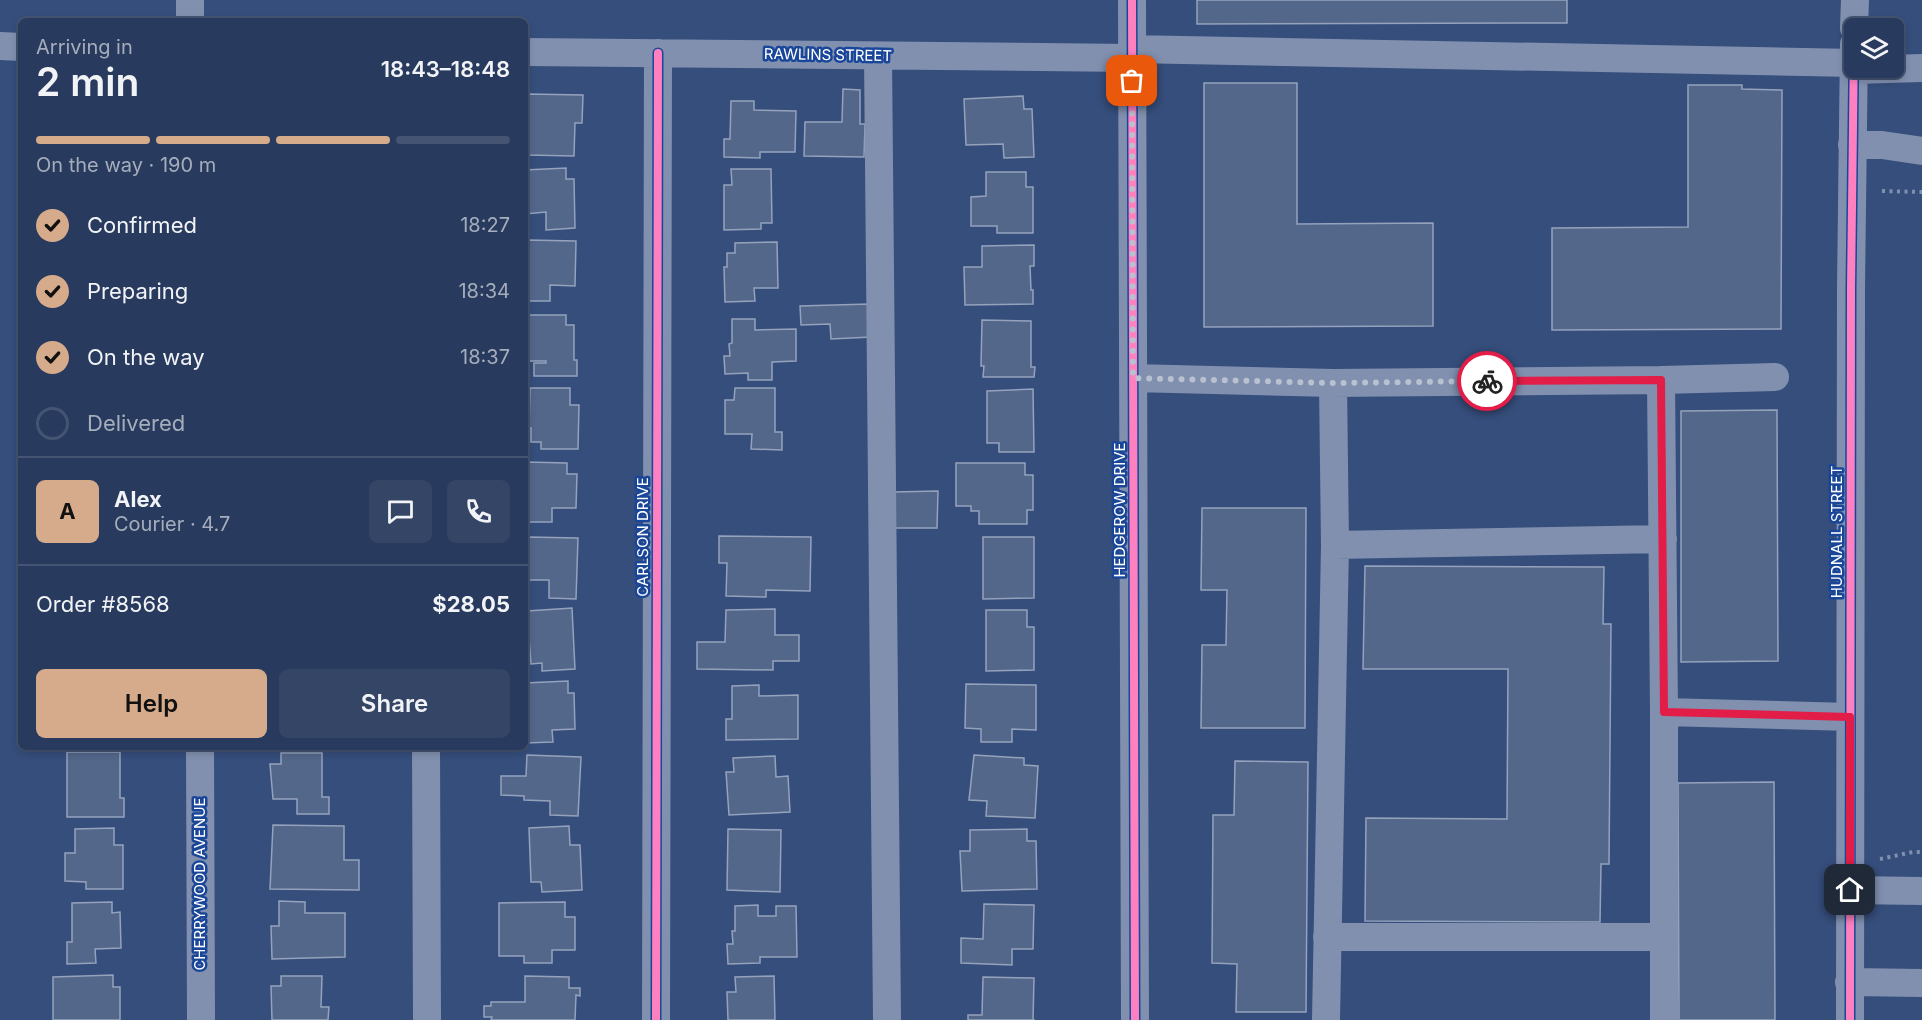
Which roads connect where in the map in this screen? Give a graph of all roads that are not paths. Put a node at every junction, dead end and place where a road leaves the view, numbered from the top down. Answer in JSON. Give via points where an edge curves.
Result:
{"nodes":[{"id":1,"x":190,"y":0,"type":"edge"},
{"id":2,"x":1132,"y":0,"type":"edge"},
{"id":3,"x":1855,"y":0,"type":"edge"},
{"id":4,"x":190,"y":18,"type":"edge"},
{"id":5,"x":1854,"y":18,"type":"edge"},
{"id":6,"x":0,"y":46,"type":"edge"},
{"id":7,"x":18,"y":46,"type":"edge"},
{"id":8,"x":528,"y":52,"type":"edge"},
{"id":9,"x":658,"y":53,"type":"junction"},
{"id":10,"x":1132,"y":53,"type":"junction"},
{"id":11,"x":878,"y":56,"type":"junction"},
{"id":12,"x":1844,"y":59,"type":"edge"},
{"id":13,"x":1904,"y":66,"type":"edge"},
{"id":14,"x":1922,"y":68,"type":"edge"},
{"id":15,"x":1854,"y":78,"type":"edge"},
{"id":16,"x":1852,"y":144,"type":"junction"},
{"id":17,"x":1922,"y":151,"type":"edge"},
{"id":18,"x":1774,"y":376,"type":"dead end"},
{"id":19,"x":1133,"y":378,"type":"junction"},
{"id":20,"x":1661,"y":380,"type":"junction"},
{"id":21,"x":1334,"y":383,"type":"junction"},
{"id":22,"x":1663,"y":539,"type":"junction"},
{"id":23,"x":1335,"y":545,"type":"junction"},
{"id":24,"x":1664,"y":712,"type":"junction"},
{"id":25,"x":1850,"y":717,"type":"junction"},
{"id":26,"x":200,"y":750,"type":"edge"},
{"id":27,"x":426,"y":750,"type":"edge"},
{"id":28,"x":1850,"y":890,"type":"junction"},
{"id":29,"x":1922,"y":891,"type":"edge"},
{"id":30,"x":1327,"y":937,"type":"junction"},
{"id":31,"x":1664,"y":937,"type":"junction"},
{"id":32,"x":1849,"y":982,"type":"junction"},
{"id":33,"x":1922,"y":982,"type":"edge"},
{"id":34,"x":201,"y":1020,"type":"edge"},
{"id":35,"x":427,"y":1020,"type":"edge"},
{"id":36,"x":656,"y":1020,"type":"edge"},
{"id":37,"x":887,"y":1020,"type":"edge"},
{"id":38,"x":1135,"y":1020,"type":"edge"},
{"id":39,"x":1326,"y":1020,"type":"edge"},
{"id":40,"x":1664,"y":1020,"type":"edge"},
{"id":41,"x":1850,"y":1020,"type":"edge"}],
"edges":[{"from":1,"to":4,"type":"street"},
{"from":2,"to":10,"type":"street","name":"HEDGEROW DRIVE"},
{"from":3,"to":5,"type":"street"},
{"from":6,"to":7,"type":"street"},
{"from":8,"to":9,"type":"street","name":"RAWLINS STREET"},
{"from":9,"to":11,"type":"street","name":"RAWLINS STREET"},
{"from":9,"to":36,"type":"street","name":"CARLSON DRIVE"},
{"from":10,"to":11,"type":"street","name":"RAWLINS STREET"},
{"from":10,"to":12,"type":"street","name":"RAWLINS STREET"},
{"from":10,"to":19,"type":"street","name":"HEDGEROW DRIVE"},
{"from":11,"to":37,"type":"street"},
{"from":13,"to":14,"type":"street","name":"RAWLINS STREET"},
{"from":15,"to":16,"type":"street","name":"HUDNALL STREET"},
{"from":16,"to":17,"type":"street"},
{"from":16,"to":25,"type":"street","name":"HUDNALL STREET"},
{"from":18,"to":20,"type":"street"},
{"from":19,"to":21,"type":"street"},
{"from":19,"to":38,"type":"street","name":"HEDGEROW DRIVE"},
{"from":20,"to":21,"type":"street"},
{"from":20,"to":22,"type":"street"},
{"from":21,"to":23,"type":"street"},
{"from":22,"to":23,"type":"street"},
{"from":22,"to":24,"type":"street"},
{"from":23,"to":30,"type":"street"},
{"from":24,"to":25,"type":"street"},
{"from":24,"to":31,"type":"street"},
{"from":25,"to":28,"type":"street","name":"HUDNALL STREET"},
{"from":26,"to":34,"type":"street","name":"CHERRYWOOD AVENUE"},
{"from":27,"to":35,"type":"street"},
{"from":28,"to":29,"type":"street"},
{"from":28,"to":32,"type":"street","name":"HUDNALL STREET"},
{"from":30,"to":31,"type":"street"},
{"from":30,"to":39,"type":"street"},
{"from":31,"to":40,"type":"street"},
{"from":32,"to":33,"type":"street"},
{"from":32,"to":41,"type":"street","name":"HUDNALL STREET"}]}
